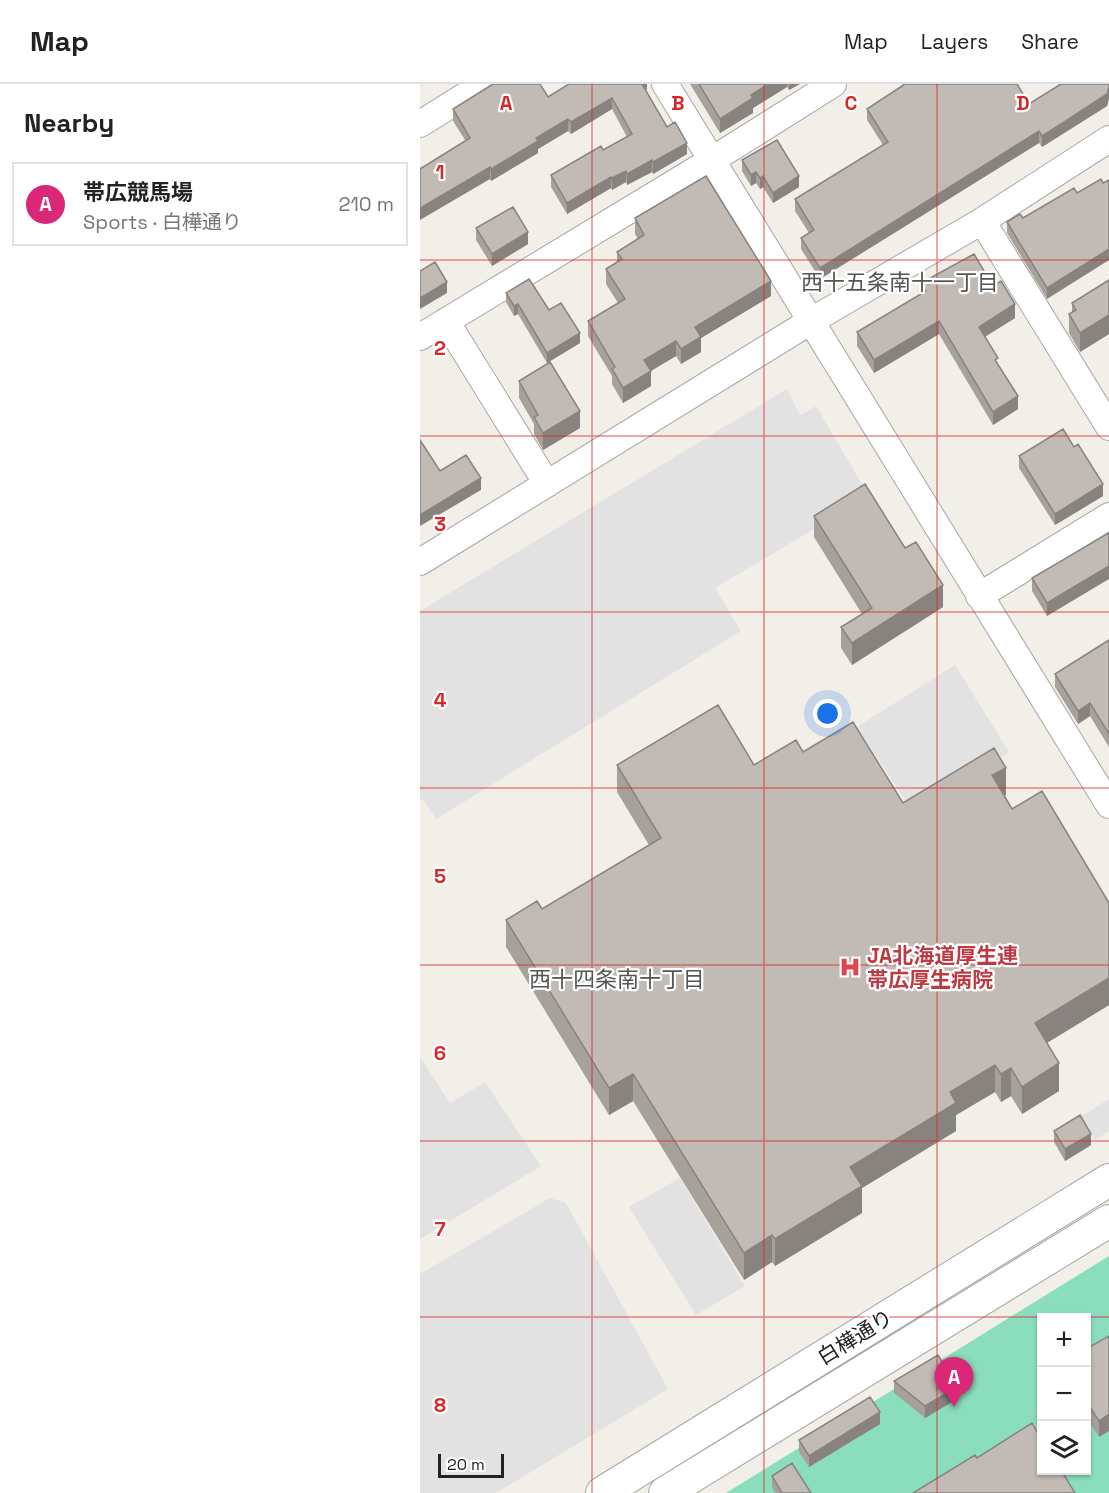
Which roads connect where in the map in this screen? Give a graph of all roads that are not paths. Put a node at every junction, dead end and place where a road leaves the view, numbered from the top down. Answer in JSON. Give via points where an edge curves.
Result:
{"nodes":[{"id":1,"x":484,"y":84,"type":"edge"},
{"id":2,"x":665,"y":84,"type":"edge"},
{"id":3,"x":833,"y":84,"type":"edge"},
{"id":4,"x":420,"y":124,"type":"edge"},
{"id":5,"x":1109,"y":139,"type":"edge"},
{"id":6,"x":712,"y":160,"type":"junction"},
{"id":7,"x":982,"y":221,"type":"junction"},
{"id":8,"x":446,"y":321,"type":"junction"},
{"id":9,"x":811,"y":321,"type":"junction"},
{"id":10,"x":420,"y":337,"type":"edge"},
{"id":11,"x":1109,"y":427,"type":"edge"},
{"id":12,"x":547,"y":484,"type":"junction"},
{"id":13,"x":1109,"y":516,"type":"edge"},
{"id":14,"x":420,"y":562,"type":"edge"},
{"id":15,"x":979,"y":596,"type":"junction"},
{"id":16,"x":1109,"y":805,"type":"edge"},
{"id":17,"x":1109,"y":1180,"type":"edge"},
{"id":18,"x":1109,"y":1221,"type":"edge"},
{"id":19,"x":602,"y":1493,"type":"edge"},
{"id":20,"x":665,"y":1493,"type":"edge"}],
"edges":[{"from":1,"to":4,"type":"street"},
{"from":2,"to":6,"type":"street"},
{"from":3,"to":6,"type":"street"},
{"from":5,"to":7,"type":"street"},
{"from":6,"to":8,"type":"street"},
{"from":6,"to":9,"type":"street"},
{"from":7,"to":9,"type":"street"},
{"from":7,"to":11,"type":"street"},
{"from":8,"to":10,"type":"street"},
{"from":8,"to":12,"type":"street"},
{"from":9,"to":12,"type":"street"},
{"from":9,"to":15,"type":"street"},
{"from":12,"to":14,"type":"street"},
{"from":13,"to":15,"type":"street"},
{"from":15,"to":16,"type":"street"},
{"from":17,"to":19,"type":"street","name":"白樺通り"},
{"from":18,"to":20,"type":"street","name":"白樺通り"}]}
